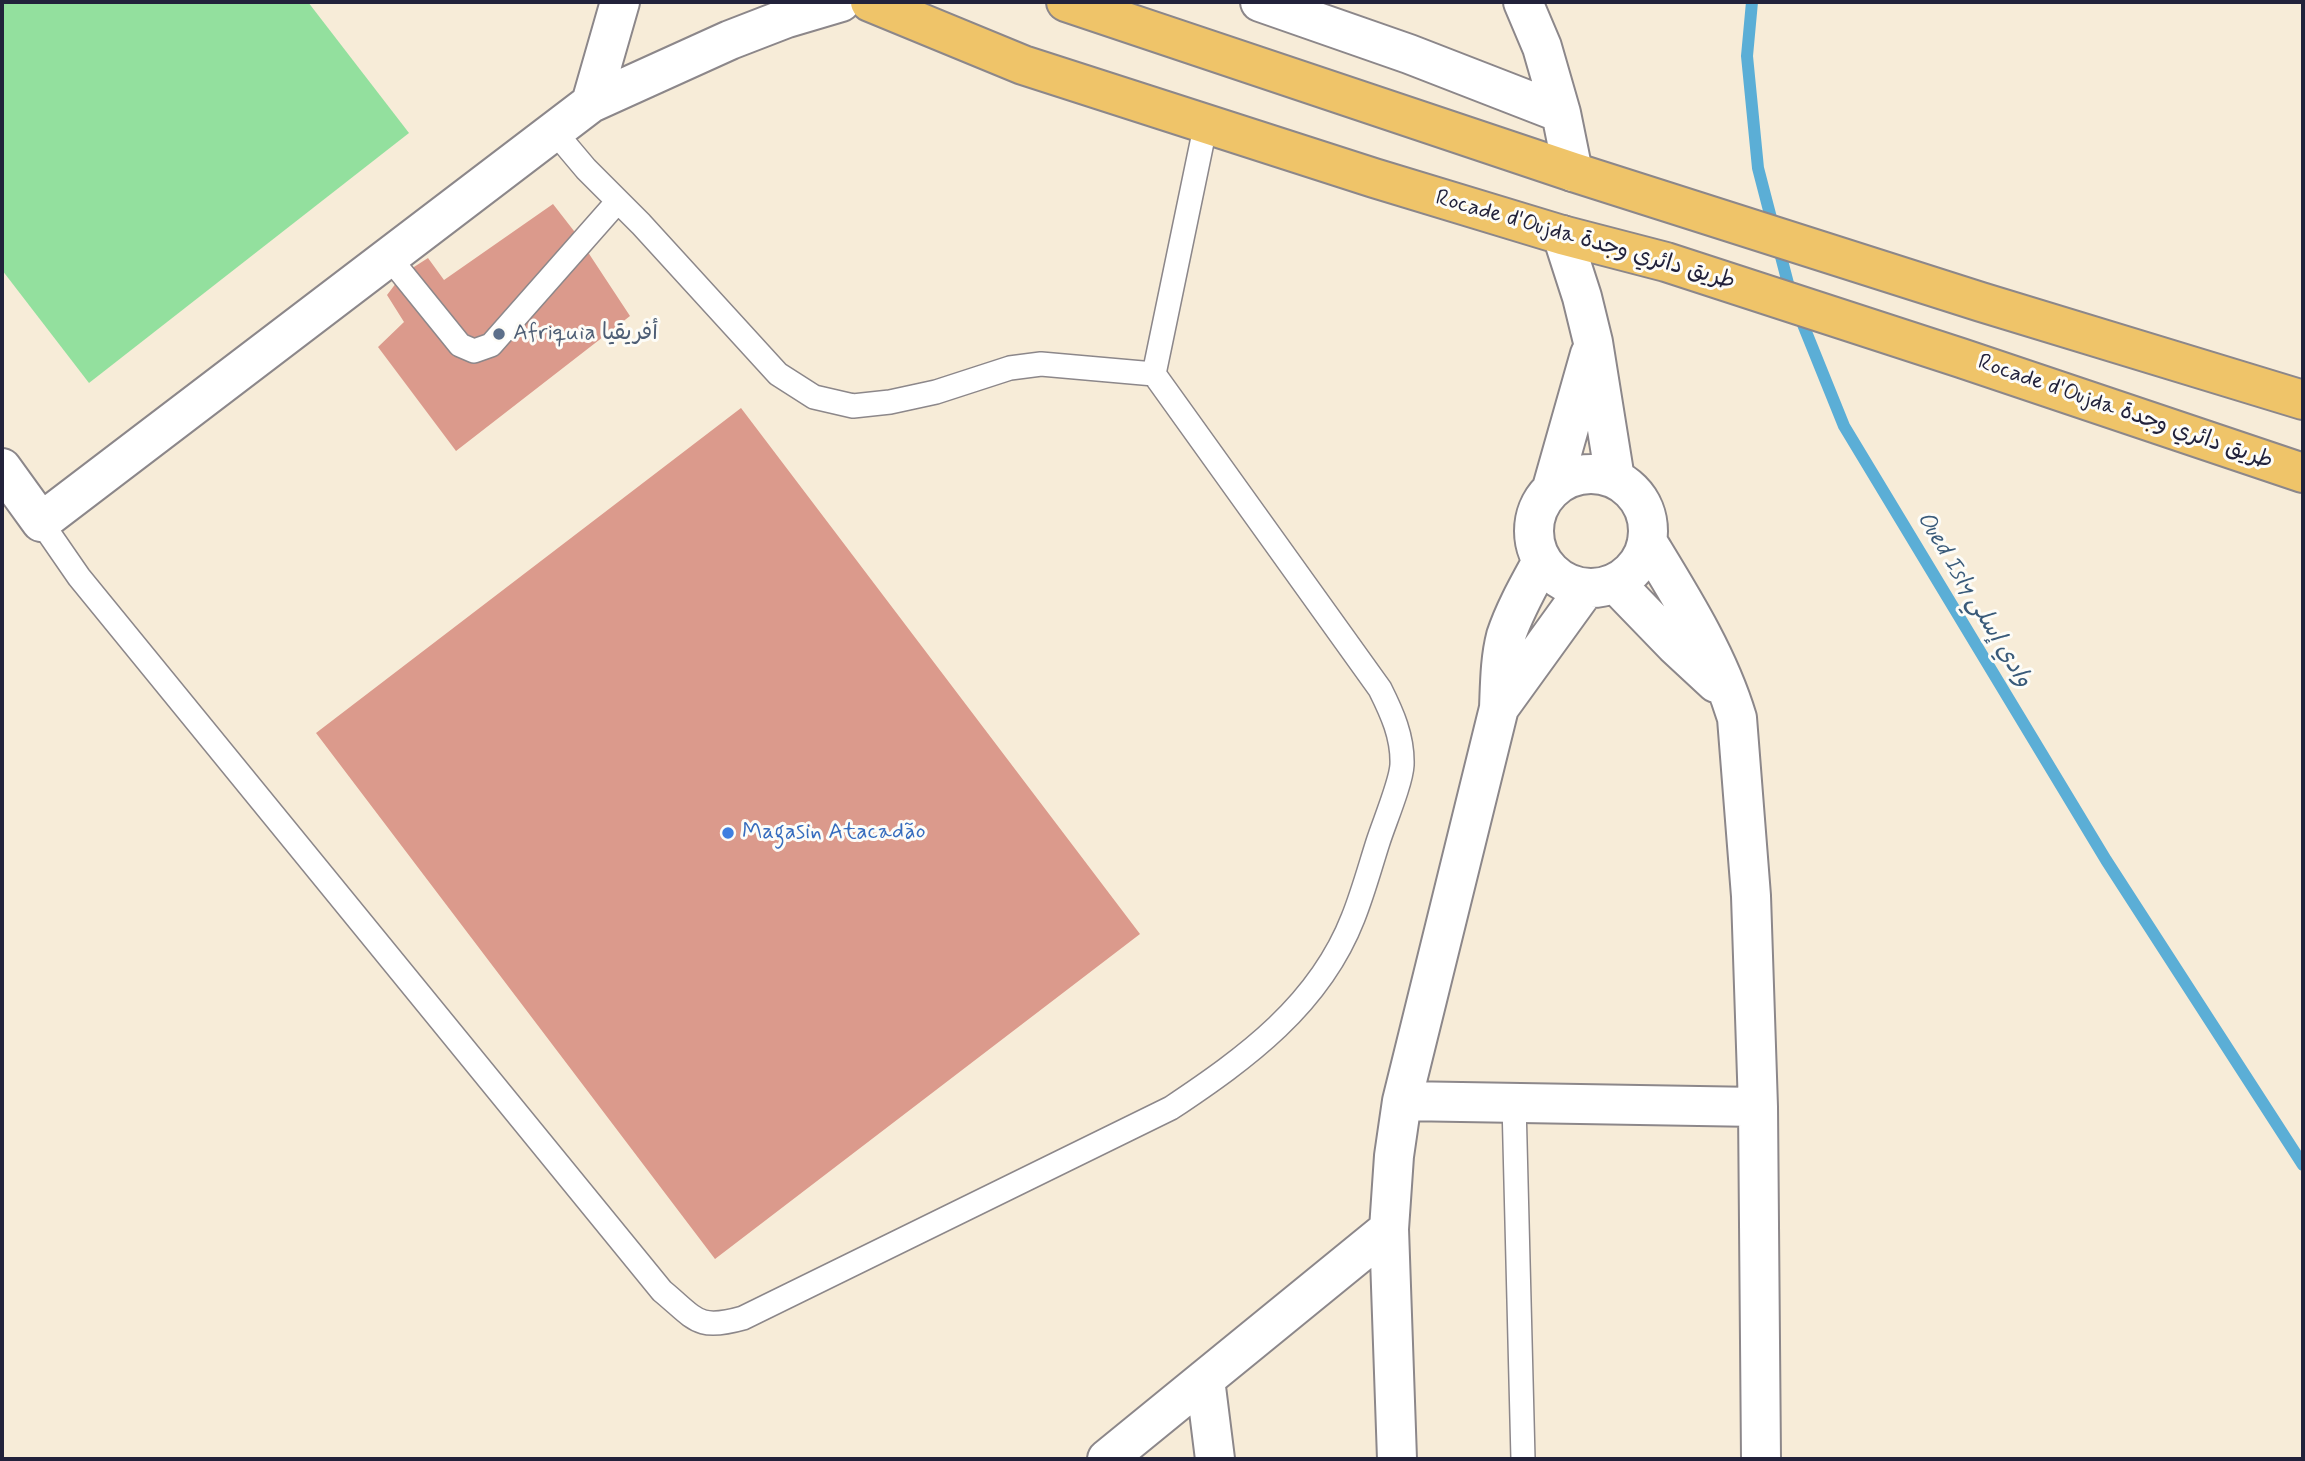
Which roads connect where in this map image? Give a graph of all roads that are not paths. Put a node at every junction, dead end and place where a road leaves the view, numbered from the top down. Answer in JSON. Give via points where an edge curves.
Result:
{"nodes":[{"id":1,"x":620,"y":2,"type":"edge"},
{"id":2,"x":841,"y":2,"type":"edge"},
{"id":3,"x":870,"y":2,"type":"edge"},
{"id":4,"x":1066,"y":2,"type":"edge"},
{"id":5,"x":1261,"y":2,"type":"edge"},
{"id":6,"x":1523,"y":2,"type":"edge"},
{"id":7,"x":590,"y":103,"type":"junction"},
{"id":8,"x":1560,"y":113,"type":"junction"},
{"id":9,"x":1206,"y":123,"type":"junction"},
{"id":10,"x":554,"y":131,"type":"junction"},
{"id":11,"x":1573,"y":172,"type":"junction"},
{"id":12,"x":618,"y":201,"type":"junction"},
{"id":13,"x":1562,"y":235,"type":"junction"},
{"id":14,"x":388,"y":256,"type":"junction"},
{"id":15,"x":1594,"y":342,"type":"junction"},
{"id":16,"x":1154,"y":374,"type":"junction"},
{"id":17,"x":2303,"y":400,"type":"edge"},
{"id":18,"x":2,"y":468,"type":"edge"},
{"id":19,"x":2303,"y":473,"type":"edge"},
{"id":20,"x":1615,"y":479,"type":"junction"},
{"id":21,"x":1552,"y":488,"type":"junction"},
{"id":22,"x":41,"y":522,"type":"junction"},
{"id":23,"x":1647,"y":541,"type":"junction"},
{"id":24,"x":1542,"y":561,"type":"junction"},
{"id":25,"x":1600,"y":586,"type":"junction"},
{"id":26,"x":1731,"y":696,"type":"junction"},
{"id":27,"x":1499,"y":708,"type":"junction"},
{"id":28,"x":1402,"y":1101,"type":"junction"},
{"id":29,"x":1514,"y":1103,"type":"junction"},
{"id":30,"x":1758,"y":1107,"type":"junction"},
{"id":31,"x":1389,"y":1229,"type":"junction"},
{"id":32,"x":1205,"y":1379,"type":"junction"},
{"id":33,"x":1112,"y":1457,"type":"edge"},
{"id":34,"x":1215,"y":1459,"type":"edge"},
{"id":35,"x":1397,"y":1459,"type":"edge"},
{"id":36,"x":1523,"y":1459,"type":"edge"},
{"id":37,"x":1761,"y":1459,"type":"edge"}],
"edges":[{"from":1,"to":7,"type":"street"},
{"from":2,"to":7,"type":"street","via":[[730,40]]},
{"from":3,"to":9,"type":"highway","name":"Rocade d'Oujda طريق دائري وجدة","via":[[1023,65]]},
{"from":4,"to":11,"type":"highway"},
{"from":5,"to":8,"type":"street"},
{"from":6,"to":8,"type":"street","via":[[1542,47]]},
{"from":7,"to":10,"type":"street"},
{"from":8,"to":11,"type":"street"},
{"from":9,"to":13,"type":"highway","name":"Rocade d'Oujda طريق دائري وجدة"},
{"from":9,"to":16,"type":"lane"},
{"from":10,"to":12,"type":"lane"},
{"from":10,"to":14,"type":"street"},
{"from":11,"to":17,"type":"highway"},
{"from":12,"to":14,"type":"lane","via":[[491,345],[474,351],[460,345]]},
{"from":12,"to":16,"type":"lane","via":[[778,374],[814,397],[853,405],[890,402],[1010,368],[1041,364]]},
{"from":13,"to":15,"type":"street"},
{"from":13,"to":19,"type":"highway","name":"Rocade d'Oujda طريق دائري وجدة","via":[[1666,262]]},
{"from":14,"to":22,"type":"street"},
{"from":15,"to":20,"type":"street"},
{"from":15,"to":21,"type":"street"},
{"from":16,"to":22,"type":"lane","via":[[1380,689],[1392,713],[1402,767],[1353,920],[1322,978],[1268,1038],[1171,1108],[743,1318],[720,1324],[702,1323],[662,1291],[79,577]]},
{"from":18,"to":22,"type":"street"},
{"from":20,"to":21,"type":"street","via":[[1582,474]]},
{"from":20,"to":23,"type":"street","via":[[1642,504],[1648,522]]},
{"from":21,"to":24,"type":"street","via":[[1534,523],[1534,542]]},
{"from":23,"to":25,"type":"street","via":[[1642,558],[1630,573]]},
{"from":23,"to":26,"type":"street"},
{"from":24,"to":25,"type":"street","via":[[1568,584]]},
{"from":24,"to":27,"type":"street","via":[[1516,608],[1506,638]]},
{"from":25,"to":26,"type":"street"},
{"from":25,"to":27,"type":"street"},
{"from":26,"to":30,"type":"street","via":[[1737,718],[1751,896]]},
{"from":27,"to":28,"type":"street"},
{"from":28,"to":29,"type":"street"},
{"from":28,"to":31,"type":"street"},
{"from":29,"to":30,"type":"street"},
{"from":29,"to":36,"type":"lane"},
{"from":30,"to":37,"type":"street"},
{"from":31,"to":32,"type":"street"},
{"from":31,"to":35,"type":"street"},
{"from":32,"to":33,"type":"street"},
{"from":32,"to":34,"type":"street"}]}
